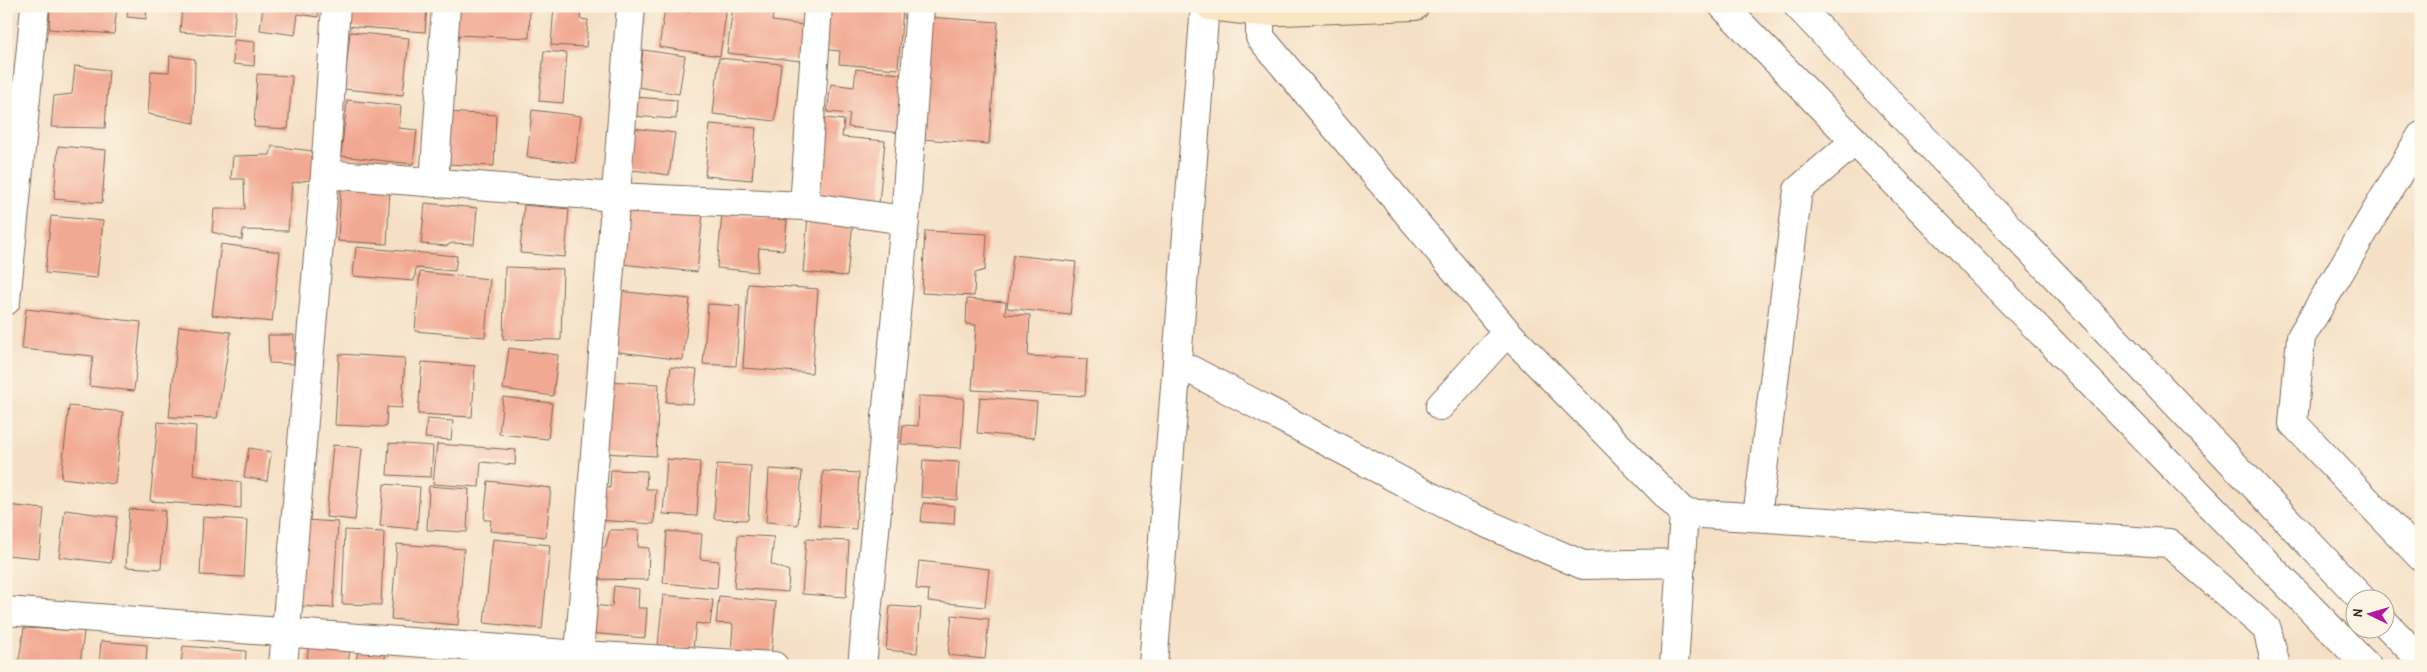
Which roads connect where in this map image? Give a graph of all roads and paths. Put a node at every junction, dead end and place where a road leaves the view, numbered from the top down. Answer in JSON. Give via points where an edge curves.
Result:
{"nodes":[{"id":1,"x":35,"y":6,"type":"edge"},
{"id":2,"x":336,"y":6,"type":"edge"},
{"id":3,"x":446,"y":6,"type":"edge"},
{"id":4,"x":631,"y":6,"type":"edge"},
{"id":5,"x":818,"y":6,"type":"edge"},
{"id":6,"x":920,"y":6,"type":"edge"},
{"id":7,"x":1205,"y":6,"type":"edge"},
{"id":8,"x":1210,"y":6,"type":"edge"},
{"id":9,"x":1415,"y":6,"type":"edge"},
{"id":10,"x":1723,"y":6,"type":"edge"},
{"id":11,"x":1798,"y":6,"type":"edge"},
{"id":12,"x":1260,"y":12,"type":"junction"},
{"id":13,"x":2421,"y":136,"type":"edge"},
{"id":14,"x":1855,"y":141,"type":"junction"},
{"id":15,"x":325,"y":174,"type":"junction"},
{"id":16,"x":434,"y":183,"type":"junction"},
{"id":17,"x":616,"y":197,"type":"junction"},
{"id":18,"x":804,"y":206,"type":"junction"},
{"id":19,"x":905,"y":220,"type":"junction"},
{"id":20,"x":6,"y":301,"type":"edge"},
{"id":21,"x":1507,"y":332,"type":"junction"},
{"id":22,"x":1178,"y":369,"type":"junction"},
{"id":23,"x":1440,"y":406,"type":"dead end"},
{"id":24,"x":1684,"y":513,"type":"junction"},
{"id":25,"x":1757,"y":517,"type":"junction"},
{"id":26,"x":2421,"y":557,"type":"edge"},
{"id":27,"x":1682,"y":563,"type":"junction"},
{"id":28,"x":2353,"y":590,"type":"edge"},
{"id":29,"x":6,"y":611,"type":"edge"},
{"id":30,"x":2394,"y":632,"type":"edge"},
{"id":31,"x":285,"y":634,"type":"junction"},
{"id":32,"x":2421,"y":660,"type":"edge"},
{"id":33,"x":579,"y":661,"type":"edge"},
{"id":34,"x":283,"y":666,"type":"edge"},
{"id":35,"x":774,"y":666,"type":"edge"},
{"id":36,"x":862,"y":666,"type":"edge"},
{"id":37,"x":1153,"y":666,"type":"edge"},
{"id":38,"x":1674,"y":666,"type":"edge"},
{"id":39,"x":2276,"y":666,"type":"edge"},
{"id":40,"x":2367,"y":666,"type":"edge"}],
"edges":[{"from":1,"to":20,"type":"street"},
{"from":2,"to":15,"type":"street"},
{"from":3,"to":16,"type":"street"},
{"from":4,"to":17,"type":"street"},
{"from":5,"to":18,"type":"street"},
{"from":6,"to":19,"type":"street"},
{"from":7,"to":22,"type":"street"},
{"from":8,"to":12,"type":"main road"},
{"from":9,"to":12,"type":"main road"},
{"from":10,"to":14,"type":"street"},
{"from":11,"to":28,"type":"street"},
{"from":12,"to":21,"type":"street","via":[[1260,36]]},
{"from":13,"to":26,"type":"street","via":[[2301,337],[2293,423]]},
{"from":14,"to":25,"type":"street","via":[[1798,190]]},
{"from":14,"to":40,"type":"street"},
{"from":15,"to":16,"type":"street"},
{"from":15,"to":31,"type":"street"},
{"from":16,"to":17,"type":"street"},
{"from":17,"to":18,"type":"street"},
{"from":17,"to":33,"type":"street"},
{"from":18,"to":19,"type":"street"},
{"from":19,"to":36,"type":"street"},
{"from":21,"to":23,"type":"street"},
{"from":21,"to":24,"type":"street"},
{"from":22,"to":27,"type":"street","via":[[1190,370],[1462,513],[1582,565]]},
{"from":22,"to":37,"type":"street"},
{"from":24,"to":25,"type":"street"},
{"from":24,"to":27,"type":"street"},
{"from":25,"to":39,"type":"street","via":[[2169,543],[2266,629]]},
{"from":27,"to":38,"type":"street"},
{"from":29,"to":31,"type":"street"},
{"from":30,"to":32,"type":"street"},
{"from":31,"to":33,"type":"street"},
{"from":31,"to":34,"type":"street"},
{"from":33,"to":35,"type":"street"}]}
